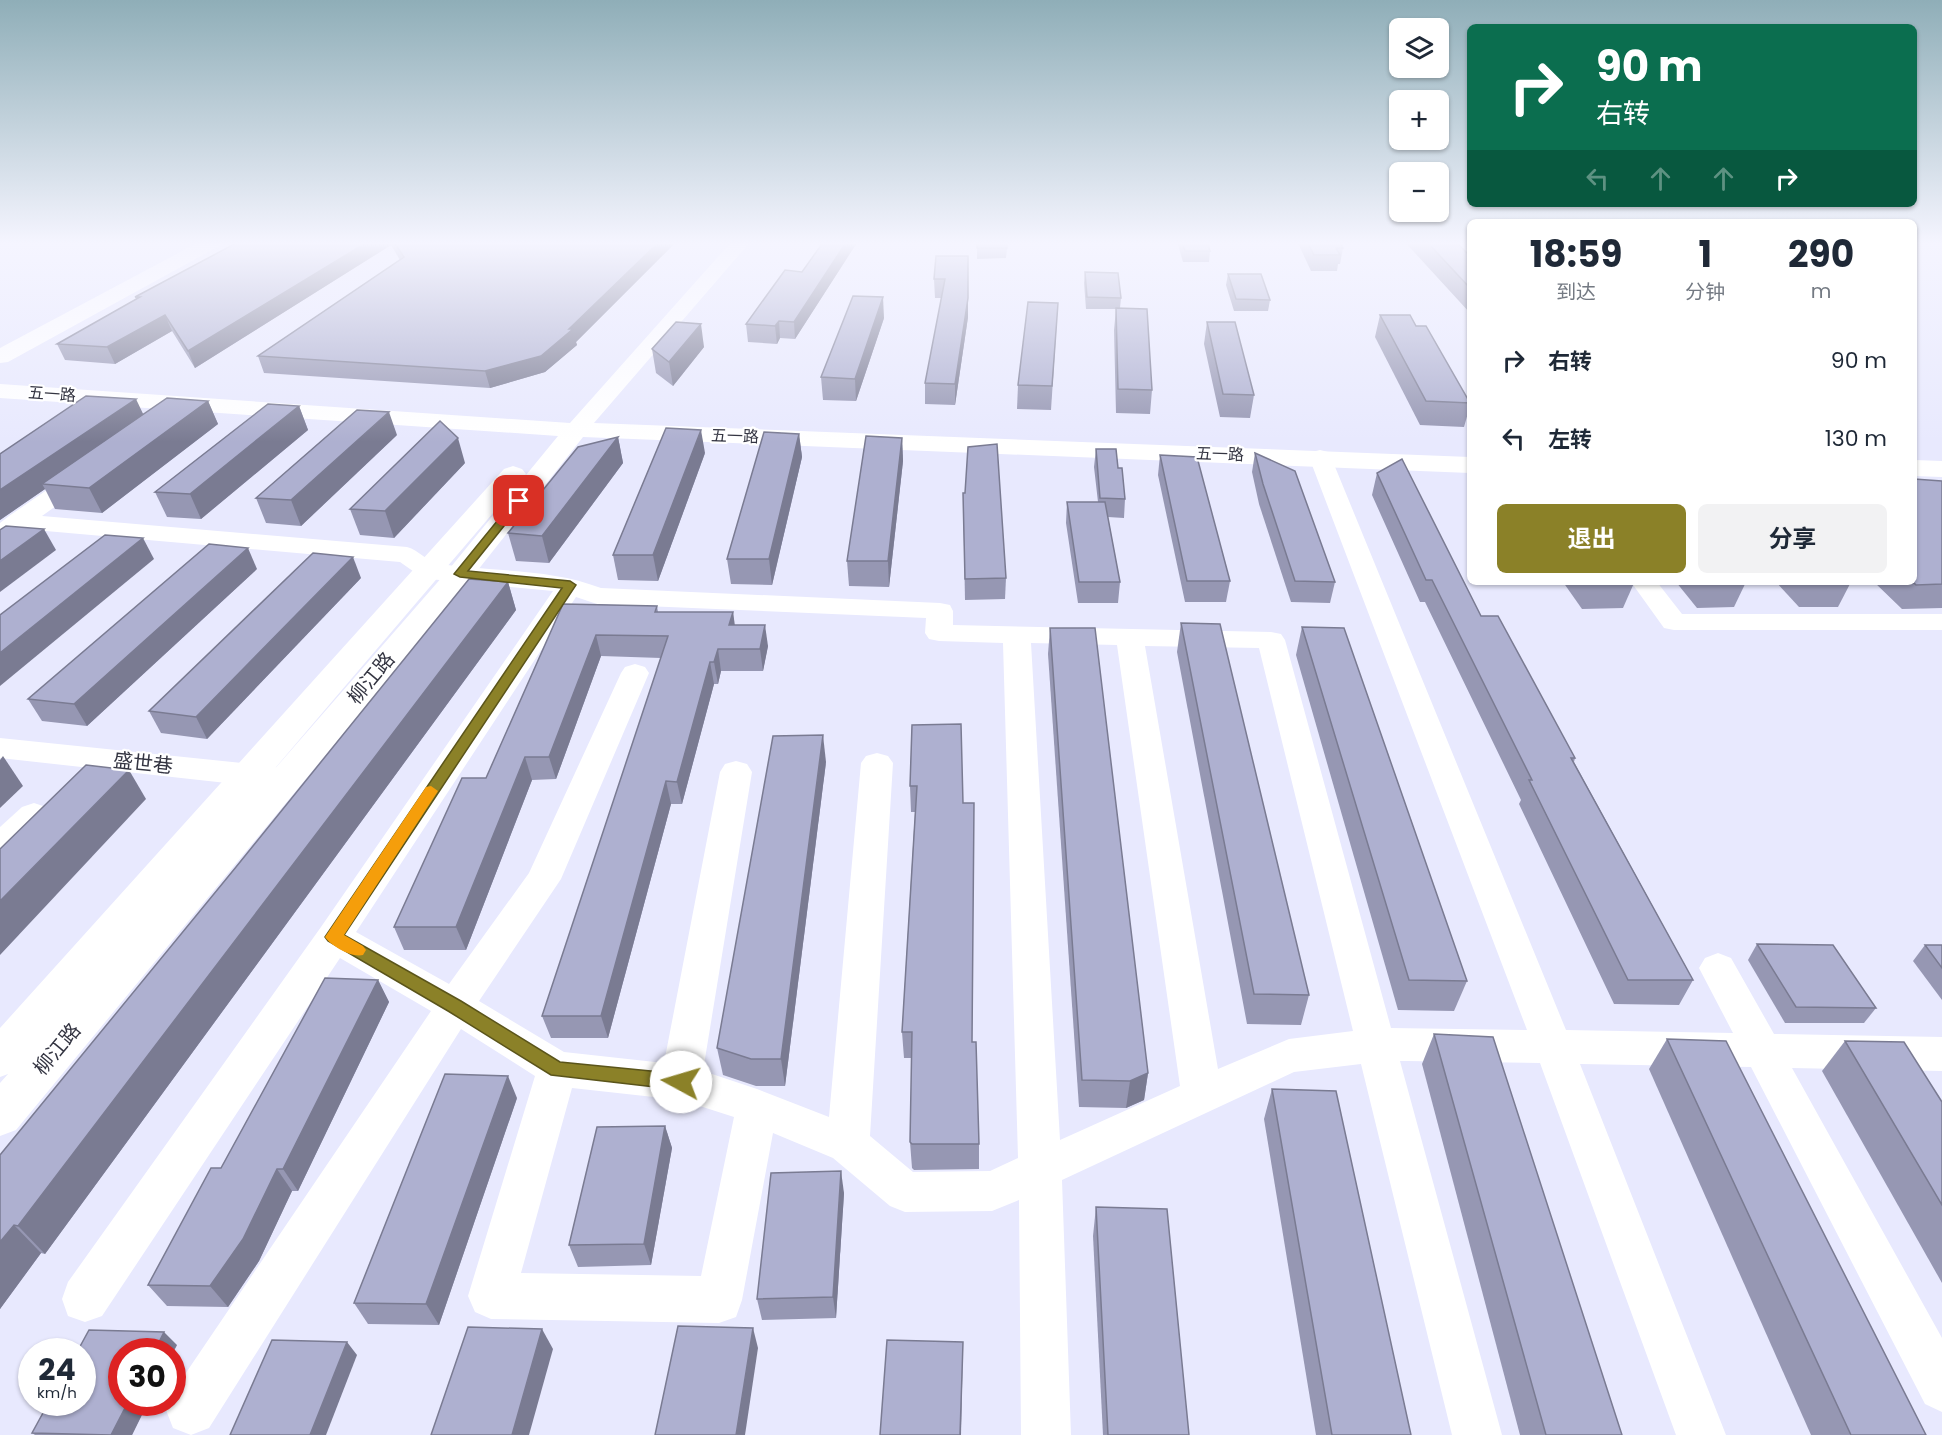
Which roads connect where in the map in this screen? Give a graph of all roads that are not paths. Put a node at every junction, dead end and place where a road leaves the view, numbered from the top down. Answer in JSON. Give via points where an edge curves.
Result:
{"nodes":[{"id":1,"x":91,"y":308,"type":"edge"},
{"id":2,"x":666,"y":308,"type":"edge"},
{"id":3,"x":678,"y":308,"type":"edge"},
{"id":4,"x":0,"y":357,"type":"edge"},
{"id":5,"x":0,"y":379,"type":"edge"},
{"id":6,"x":0,"y":391,"type":"edge"},
{"id":7,"x":191,"y":399,"type":"junction"},
{"id":8,"x":570,"y":422,"type":"junction"},
{"id":9,"x":155,"y":425,"type":"edge"},
{"id":10,"x":1467,"y":449,"type":"edge"},
{"id":11,"x":1336,"y":453,"type":"junction"},
{"id":12,"x":106,"y":459,"type":"edge"},
{"id":13,"x":1467,"y":465,"type":"edge"},
{"id":14,"x":1917,"y":468,"type":"edge"},
{"id":15,"x":1942,"y":469,"type":"edge"},
{"id":16,"x":1917,"y":481,"type":"edge"},
{"id":17,"x":1942,"y":482,"type":"edge"},
{"id":18,"x":6,"y":530,"type":"edge"},
{"id":19,"x":429,"y":571,"type":"junction"},
{"id":20,"x":460,"y":574,"type":"junction"},
{"id":21,"x":570,"y":585,"type":"junction"},
{"id":22,"x":1646,"y":585,"type":"edge"},
{"id":23,"x":1942,"y":622,"type":"edge"},
{"id":24,"x":1017,"y":634,"type":"junction"},
{"id":25,"x":1130,"y":637,"type":"junction"},
{"id":26,"x":635,"y":674,"type":"dead end"},
{"id":27,"x":0,"y":748,"type":"edge"},
{"id":28,"x":877,"y":763,"type":"dead end"},
{"id":29,"x":736,"y":772,"type":"dead end"},
{"id":30,"x":251,"y":774,"type":"junction"},
{"id":31,"x":285,"y":779,"type":"junction"},
{"id":32,"x":34,"y":815,"type":"edge"},
{"id":33,"x":0,"y":848,"type":"edge"},
{"id":34,"x":334,"y":937,"type":"junction"},
{"id":35,"x":1718,"y":968,"type":"dead end"},
{"id":36,"x":454,"y":1006,"type":"junction"},
{"id":37,"x":1376,"y":1045,"type":"junction"},
{"id":38,"x":1554,"y":1048,"type":"junction"},
{"id":39,"x":1762,"y":1051,"type":"junction"},
{"id":40,"x":1942,"y":1054,"type":"edge"},
{"id":41,"x":0,"y":1058,"type":"edge"},
{"id":42,"x":557,"y":1069,"type":"junction"},
{"id":43,"x":681,"y":1082,"type":"junction"},
{"id":44,"x":1202,"y":1095,"type":"junction"},
{"id":45,"x":757,"y":1107,"type":"junction"},
{"id":46,"x":0,"y":1116,"type":"edge"},
{"id":47,"x":848,"y":1144,"type":"junction"},
{"id":48,"x":1040,"y":1169,"type":"junction"},
{"id":49,"x":85,"y":1299,"type":"dead end"},
{"id":50,"x":1942,"y":1387,"type":"edge"},
{"id":51,"x":191,"y":1410,"type":"dead end"},
{"id":52,"x":1046,"y":1435,"type":"edge"},
{"id":53,"x":1477,"y":1435,"type":"edge"},
{"id":54,"x":1701,"y":1435,"type":"edge"}],
"edges":[{"from":1,"to":4,"type":"street"},
{"from":2,"to":8,"type":"street","name":"柳江路"},
{"from":3,"to":8,"type":"street","name":"柳江路"},
{"from":5,"to":7,"type":"street","name":"五一路"},
{"from":6,"to":7,"type":"street","name":"五一路"},
{"from":7,"to":8,"type":"street","name":"五一路"},
{"from":7,"to":9,"type":"street"},
{"from":8,"to":11,"type":"street","name":"五一路"},
{"from":8,"to":19,"type":"street","name":"柳江路"},
{"from":8,"to":20,"type":"street","name":"柳江路"},
{"from":10,"to":11,"type":"street","name":"五一路"},
{"from":11,"to":13,"type":"street","name":"五一路"},
{"from":11,"to":38,"type":"street"},
{"from":12,"to":18,"type":"street"},
{"from":14,"to":15,"type":"street"},
{"from":16,"to":17,"type":"street"},
{"from":18,"to":19,"type":"street","via":[[382,573]]},
{"from":19,"to":20,"type":"street"},
{"from":19,"to":30,"type":"street","name":"柳江路"},
{"from":20,"to":21,"type":"street"},
{"from":20,"to":31,"type":"street","name":"柳江路"},
{"from":21,"to":24,"type":"street","via":[[597,596],[940,611],[939,633]]},
{"from":21,"to":34,"type":"street"},
{"from":22,"to":23,"type":"street","via":[[1674,622]]},
{"from":24,"to":25,"type":"street"},
{"from":24,"to":48,"type":"street"},
{"from":25,"to":37,"type":"street","via":[[1271,640]]},
{"from":25,"to":44,"type":"street"},
{"from":26,"to":36,"type":"street","via":[[544,879]]},
{"from":27,"to":30,"type":"street","name":"盛世巷"},
{"from":28,"to":47,"type":"street"},
{"from":29,"to":43,"type":"street"},
{"from":30,"to":31,"type":"street","name":"盛世巷"},
{"from":30,"to":41,"type":"street","name":"柳江路"},
{"from":31,"to":46,"type":"street","name":"柳江路"},
{"from":32,"to":33,"type":"street"},
{"from":34,"to":36,"type":"street"},
{"from":34,"to":49,"type":"street"},
{"from":35,"to":39,"type":"street"},
{"from":36,"to":42,"type":"street"},
{"from":36,"to":51,"type":"street"},
{"from":37,"to":38,"type":"street"},
{"from":37,"to":44,"type":"street","via":[[1289,1056]]},
{"from":37,"to":53,"type":"street"},
{"from":38,"to":39,"type":"street"},
{"from":38,"to":54,"type":"street"},
{"from":39,"to":40,"type":"street"},
{"from":39,"to":50,"type":"street"},
{"from":42,"to":43,"type":"street"},
{"from":42,"to":45,"type":"street","via":[[491,1296],[719,1300]]},
{"from":43,"to":45,"type":"street"},
{"from":44,"to":48,"type":"street"},
{"from":45,"to":47,"type":"street"},
{"from":47,"to":48,"type":"street","via":[[905,1192],[992,1191]]},
{"from":48,"to":52,"type":"street"}]}
